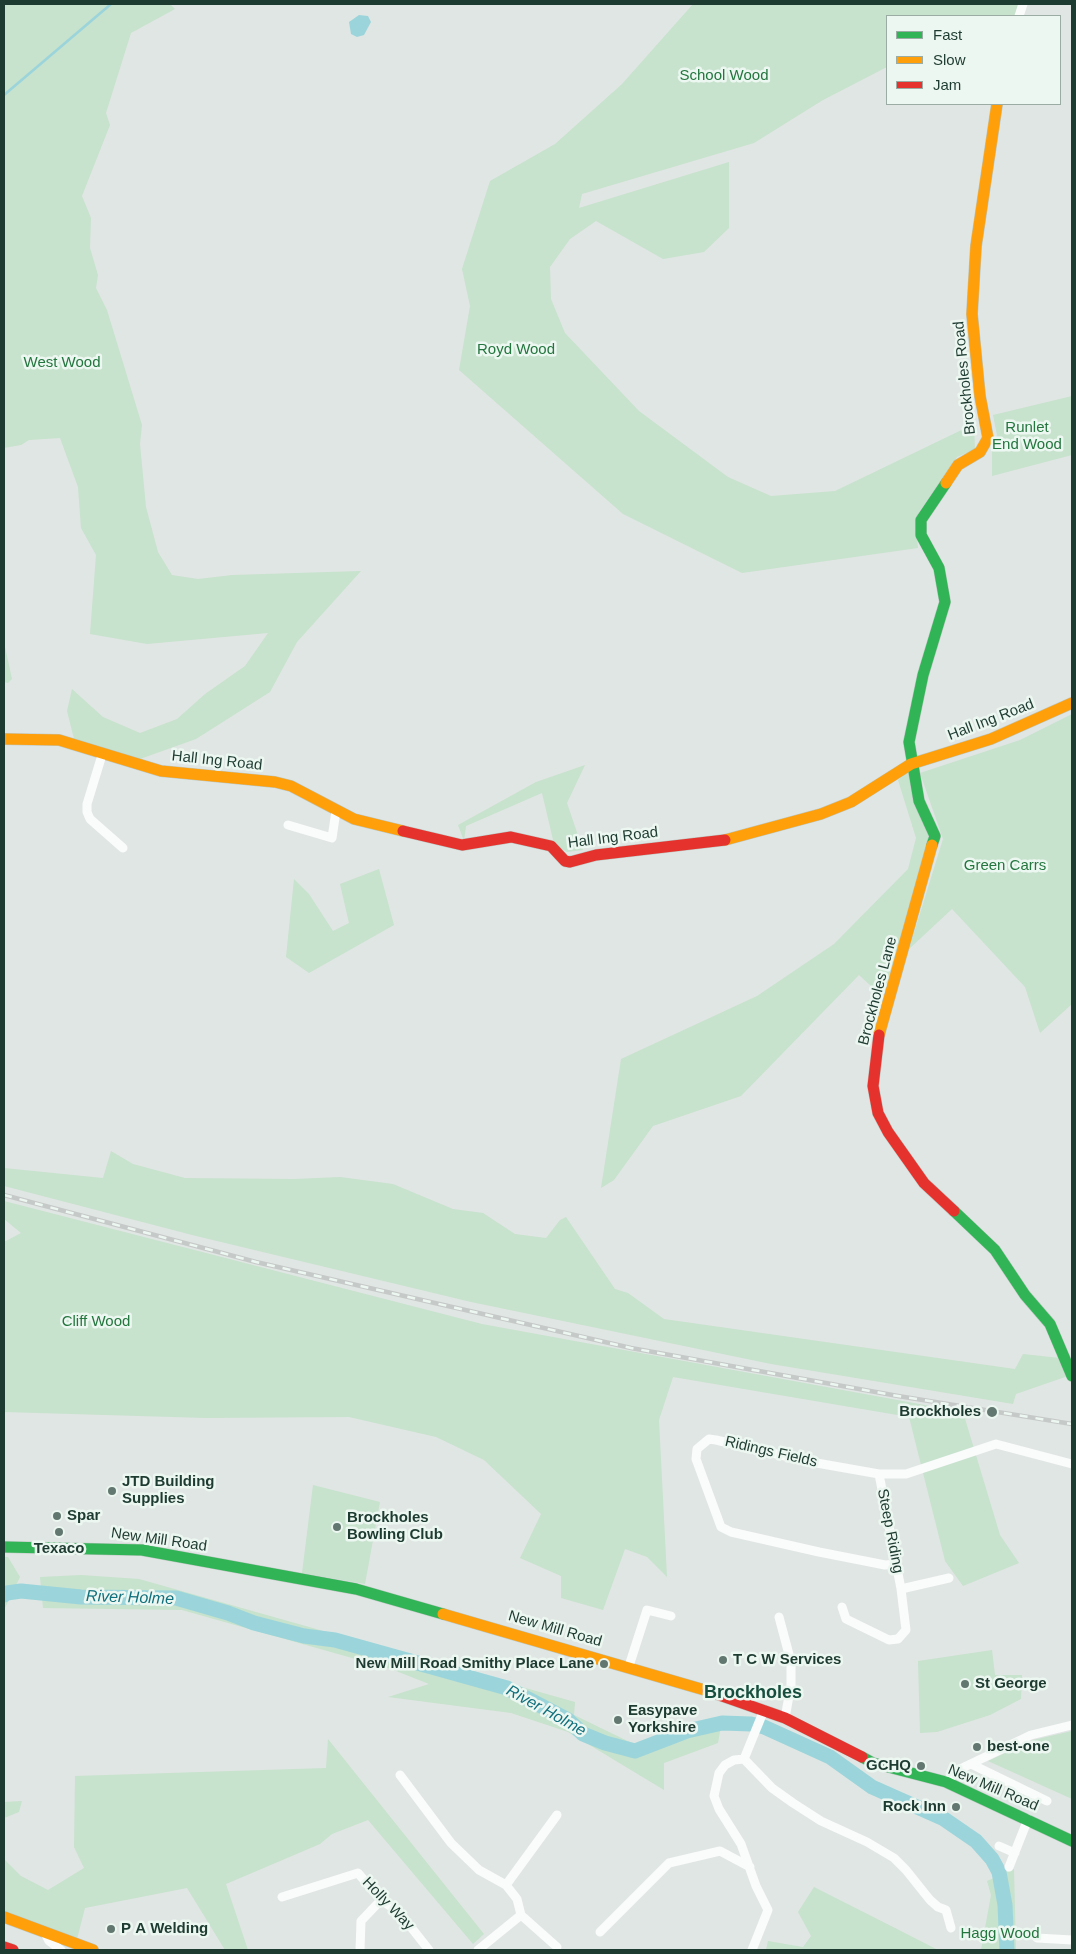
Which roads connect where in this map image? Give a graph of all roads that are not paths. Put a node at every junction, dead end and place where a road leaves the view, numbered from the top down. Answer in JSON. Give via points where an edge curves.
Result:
{"nodes":[{"id":1,"x":997,"y":105,"type":"edge"},
{"id":2,"x":1072,"y":703,"type":"edge"},
{"id":3,"x":4,"y":739,"type":"edge"},
{"id":4,"x":102,"y":755,"type":"junction"},
{"id":5,"x":911,"y":764,"type":"junction"},
{"id":6,"x":336,"y":811,"type":"junction"},
{"id":7,"x":288,"y":825,"type":"dead end"},
{"id":8,"x":123,"y":848,"type":"dead end"},
{"id":9,"x":1072,"y":1376,"type":"edge"},
{"id":10,"x":1072,"y":1464,"type":"edge"},
{"id":11,"x":879,"y":1474,"type":"junction"},
{"id":12,"x":4,"y":1547,"type":"edge"},
{"id":13,"x":896,"y":1564,"type":"junction"},
{"id":14,"x":949,"y":1578,"type":"dead end"},
{"id":15,"x":901,"y":1589,"type":"junction"},
{"id":16,"x":842,"y":1607,"type":"dead end"},
{"id":17,"x":671,"y":1616,"type":"dead end"},
{"id":18,"x":779,"y":1617,"type":"dead end"},
{"id":19,"x":629,"y":1666,"type":"junction"},
{"id":20,"x":762,"y":1714,"type":"junction"},
{"id":21,"x":785,"y":1718,"type":"junction"},
{"id":22,"x":1072,"y":1725,"type":"edge"},
{"id":23,"x":744,"y":1760,"type":"junction"},
{"id":24,"x":971,"y":1764,"type":"junction"},
{"id":25,"x":400,"y":1775,"type":"dead end"},
{"id":26,"x":946,"y":1782,"type":"junction"},
{"id":27,"x":1047,"y":1801,"type":"dead end"},
{"id":28,"x":557,"y":1815,"type":"dead end"},
{"id":29,"x":1028,"y":1820,"type":"junction"},
{"id":30,"x":1072,"y":1841,"type":"edge"},
{"id":31,"x":1000,"y":1846,"type":"dead end"},
{"id":32,"x":1015,"y":1853,"type":"junction"},
{"id":33,"x":750,"y":1867,"type":"junction"},
{"id":34,"x":1009,"y":1867,"type":"dead end"},
{"id":35,"x":506,"y":1885,"type":"junction"},
{"id":36,"x":282,"y":1897,"type":"dead end"},
{"id":37,"x":381,"y":1900,"type":"junction"},
{"id":38,"x":522,"y":1915,"type":"junction"},
{"id":39,"x":4,"y":1917,"type":"edge"},
{"id":40,"x":951,"y":1928,"type":"dead end"},
{"id":41,"x":600,"y":1932,"type":"dead end"},
{"id":42,"x":45,"y":1933,"type":"junction"},
{"id":43,"x":1036,"y":1938,"type":"dead end"},
{"id":44,"x":1072,"y":1940,"type":"edge"},
{"id":45,"x":4,"y":1947,"type":"edge"},
{"id":46,"x":557,"y":1947,"type":"dead end"},
{"id":47,"x":13,"y":1950,"type":"edge"},
{"id":48,"x":61,"y":1950,"type":"edge"},
{"id":49,"x":93,"y":1950,"type":"edge"},
{"id":50,"x":360,"y":1950,"type":"edge"},
{"id":51,"x":429,"y":1950,"type":"edge"},
{"id":52,"x":478,"y":1950,"type":"edge"},
{"id":53,"x":752,"y":1950,"type":"edge"}],
"edges":[{"from":1,"to":5,"type":"street","name":"Brockholes Road","via":[[976,246],[973,298],[980,396],[988,438],[980,452],[958,465],[922,517],[921,535],[939,568],[945,602],[923,675],[909,742]]},
{"from":2,"to":5,"type":"street","name":"Hall Ing Road","via":[[991,739]]},
{"from":3,"to":4,"type":"street","name":"Hall Ing Road","via":[[59,740]]},
{"from":4,"to":6,"type":"street","name":"Hall Ing Road","via":[[161,771],[291,786]]},
{"from":4,"to":8,"type":"street","via":[[87,812]]},
{"from":5,"to":6,"type":"street","name":"Hall Ing Road","via":[[851,802],[821,814],[730,839],[596,855],[570,862],[551,846],[511,837],[462,845],[354,819]]},
{"from":5,"to":9,"type":"street","name":"Brockholes Lane","via":[[919,801],[936,836],[879,1034],[873,1086],[878,1113],[924,1183],[995,1250],[1050,1324]]},
{"from":6,"to":7,"type":"street","via":[[332,838]]},
{"from":10,"to":11,"type":"street","name":"Ridings Fields","via":[[996,1444],[906,1474]]},
{"from":11,"to":13,"type":"street","name":"Steep Riding"},
{"from":11,"to":13,"type":"street","name":"Ridings Fields","via":[[709,1439],[696,1449],[696,1459],[721,1527],[885,1566]]},
{"from":12,"to":19,"type":"street","name":"New Mill Road","via":[[120,1548],[300,1577],[356,1589]]},
{"from":13,"to":15,"type":"street","name":"Steep Riding"},
{"from":14,"to":15,"type":"street","name":"Steep Riding"},
{"from":15,"to":16,"type":"street","name":"Steep Riding","via":[[906,1630],[898,1639],[889,1640],[853,1624],[846,1619]]},
{"from":17,"to":19,"type":"street","via":[[647,1610]]},
{"from":18,"to":21,"type":"street","via":[[791,1662]]},
{"from":19,"to":20,"type":"street","name":"New Mill Road"},
{"from":20,"to":21,"type":"street","name":"New Mill Road"},
{"from":20,"to":23,"type":"street"},
{"from":21,"to":26,"type":"street","name":"New Mill Road","via":[[873,1763]]},
{"from":22,"to":24,"type":"street","via":[[1031,1735]]},
{"from":23,"to":33,"type":"street","via":[[734,1760],[725,1765],[717,1778],[714,1796]]},
{"from":23,"to":40,"type":"street","via":[[793,1804],[894,1858],[930,1900],[938,1907],[949,1908]]},
{"from":24,"to":26,"type":"street","via":[[953,1773]]},
{"from":24,"to":27,"type":"street"},
{"from":25,"to":35,"type":"street","via":[[451,1843],[479,1870]]},
{"from":26,"to":29,"type":"street","name":"New Mill Road"},
{"from":28,"to":35,"type":"street"},
{"from":29,"to":30,"type":"street","name":"New Mill Road"},
{"from":29,"to":32,"type":"street"},
{"from":31,"to":32,"type":"street"},
{"from":32,"to":34,"type":"street"},
{"from":33,"to":41,"type":"street","via":[[720,1851],[670,1863]]},
{"from":33,"to":53,"type":"street","via":[[768,1910]]},
{"from":35,"to":38,"type":"street","via":[[517,1900]]},
{"from":36,"to":37,"type":"street","name":"Holly Way","via":[[358,1873]]},
{"from":37,"to":50,"type":"street","via":[[360,1921]]},
{"from":37,"to":51,"type":"street","name":"Holly Way","via":[[399,1912]]},
{"from":38,"to":46,"type":"street"},
{"from":38,"to":52,"type":"street"},
{"from":39,"to":42,"type":"street"},
{"from":42,"to":48,"type":"street","via":[[49,1941]]},
{"from":42,"to":49,"type":"street"},
{"from":43,"to":44,"type":"street"},
{"from":45,"to":47,"type":"street"}]}
